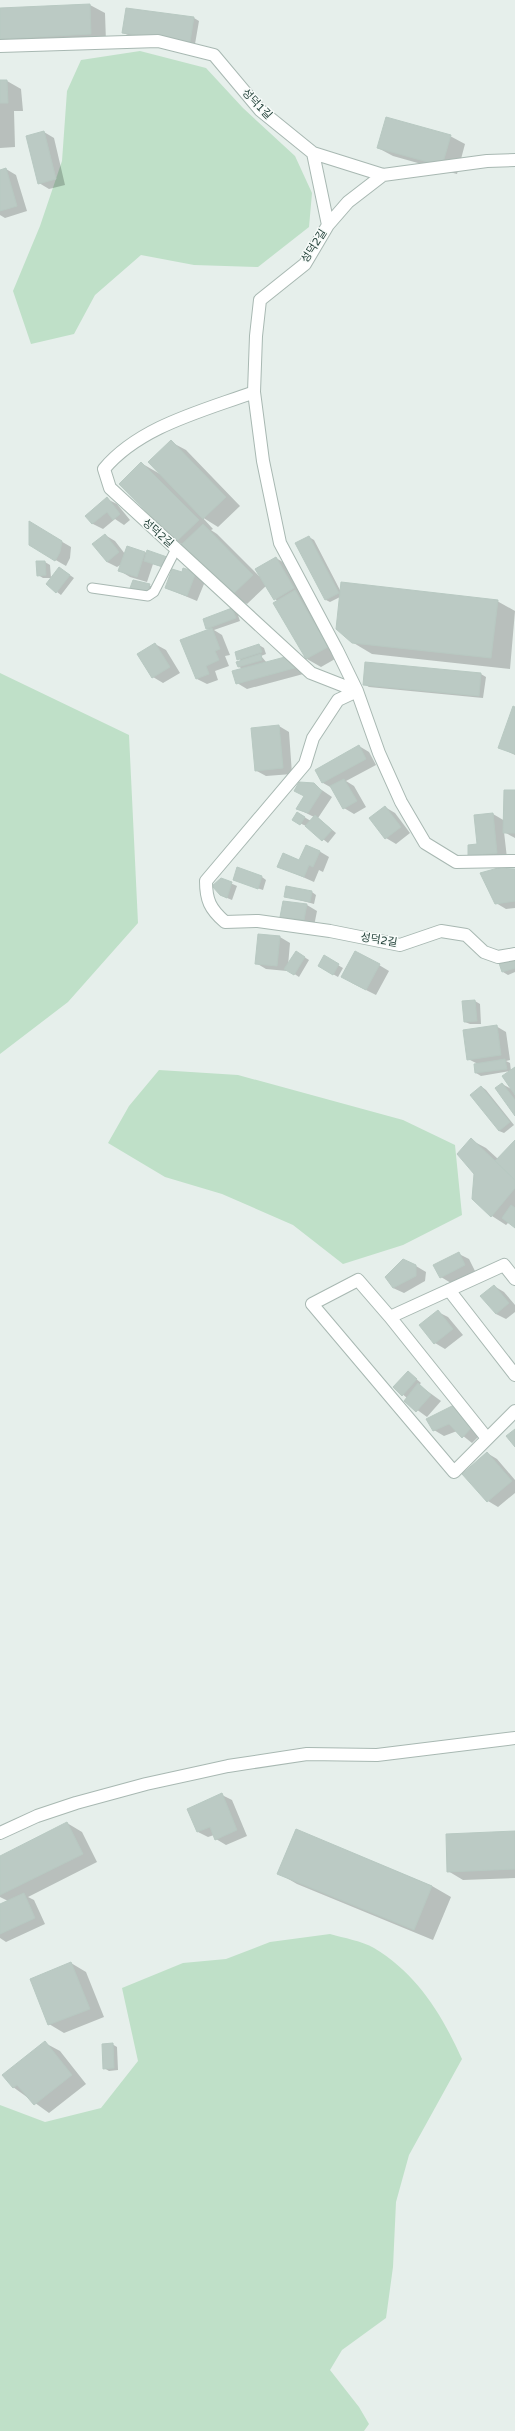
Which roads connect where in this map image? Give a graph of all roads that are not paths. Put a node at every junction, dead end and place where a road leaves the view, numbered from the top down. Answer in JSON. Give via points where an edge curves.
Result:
{"nodes":[{"id":1,"x":0,"y":46,"type":"edge"},
{"id":2,"x":313,"y":153,"type":"junction"},
{"id":3,"x":515,"y":160,"type":"edge"},
{"id":4,"x":383,"y":174,"type":"junction"},
{"id":5,"x":328,"y":224,"type":"junction"},
{"id":6,"x":254,"y":392,"type":"junction"},
{"id":7,"x":176,"y":549,"type":"junction"},
{"id":8,"x":92,"y":588,"type":"dead end"},
{"id":9,"x":357,"y":692,"type":"junction"},
{"id":10,"x":515,"y":861,"type":"edge"},
{"id":11,"x":515,"y":954,"type":"edge"},
{"id":12,"x":515,"y":1278,"type":"edge"},
{"id":13,"x":449,"y":1290,"type":"junction"},
{"id":14,"x":390,"y":1317,"type":"junction"},
{"id":15,"x":515,"y":1375,"type":"edge"},
{"id":16,"x":515,"y":1411,"type":"edge"},
{"id":17,"x":486,"y":1437,"type":"junction"},
{"id":18,"x":515,"y":1738,"type":"edge"},
{"id":19,"x":0,"y":1833,"type":"edge"}],
"edges":[{"from":1,"to":2,"type":"street","name":"성덕1길","via":[[158,41],[214,56],[260,110]]},
{"from":2,"to":4,"type":"street","name":"성덕1길"},
{"from":2,"to":5,"type":"street"},
{"from":3,"to":4,"type":"street","name":"성덕1길"},
{"from":4,"to":5,"type":"street","name":"성덕2길","via":[[348,202]]},
{"from":5,"to":6,"type":"street","name":"성덕2길","via":[[304,264],[260,300]]},
{"from":6,"to":7,"type":"street","name":"성덕2길","via":[[143,436],[115,456],[104,469],[110,488]]},
{"from":6,"to":9,"type":"street","name":"성덕2길","via":[[263,461],[280,543]]},
{"from":7,"to":8,"type":"lane","via":[[154,592],[148,596]]},
{"from":7,"to":9,"type":"street","name":"성덕2길","via":[[311,673]]},
{"from":9,"to":10,"type":"street","name":"성덕2길","via":[[379,753],[401,802],[424,843],[456,862]]},
{"from":9,"to":11,"type":"street","name":"성덕2길","via":[[338,700],[313,738],[305,764],[206,881],[206,899],[213,912],[225,922],[258,921],[330,931],[400,945],[440,931],[466,935],[484,952],[498,957]]},
{"from":12,"to":13,"type":"street","via":[[504,1266]]},
{"from":13,"to":14,"type":"street"},
{"from":13,"to":15,"type":"street"},
{"from":14,"to":17,"type":"street"},
{"from":14,"to":17,"type":"street","via":[[358,1280],[312,1304],[454,1472]]},
{"from":16,"to":17,"type":"street"},
{"from":18,"to":19,"type":"street","via":[[377,1755],[307,1754],[228,1766],[76,1803],[37,1816]]}]}
